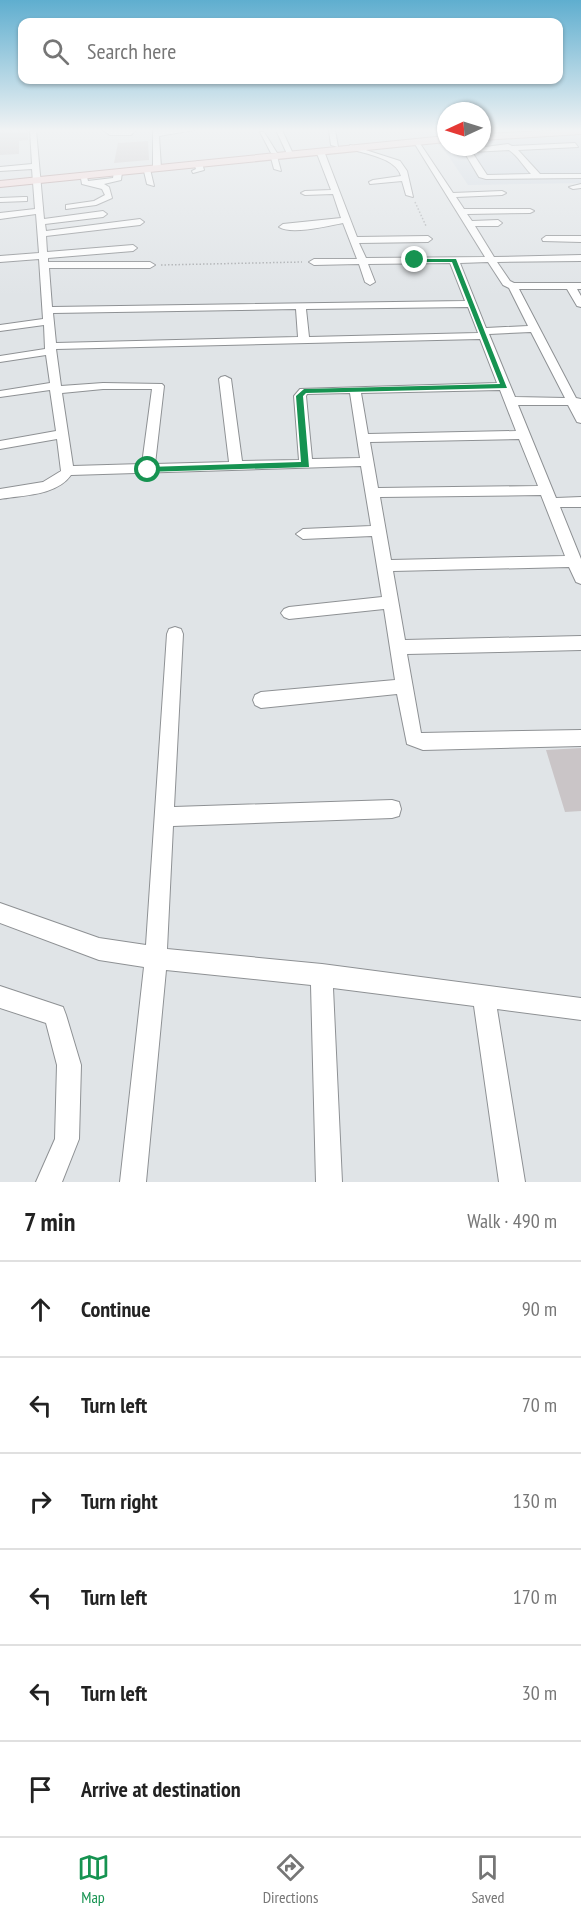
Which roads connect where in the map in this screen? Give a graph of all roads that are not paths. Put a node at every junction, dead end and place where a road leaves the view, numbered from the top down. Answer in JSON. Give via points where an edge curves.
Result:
{"nodes":[{"id":1,"x":38,"y":185,"type":"edge"},
{"id":2,"x":83,"y":185,"type":"edge"},
{"id":3,"x":98,"y":185,"type":"edge"},
{"id":4,"x":333,"y":185,"type":"edge"},
{"id":5,"x":407,"y":185,"type":"edge"},
{"id":6,"x":445,"y":185,"type":"edge"},
{"id":7,"x":76,"y":186,"type":"dead end"},
{"id":8,"x":336,"y":192,"type":"junction"},
{"id":9,"x":305,"y":193,"type":"dead end"},
{"id":10,"x":502,"y":193,"type":"dead end"},
{"id":11,"x":410,"y":195,"type":"road end"},
{"id":12,"x":451,"y":195,"type":"junction"},
{"id":13,"x":24,"y":199,"type":"dead end"},
{"id":14,"x":0,"y":200,"type":"edge"},
{"id":15,"x":69,"y":207,"type":"dead end"},
{"id":16,"x":530,"y":211,"type":"dead end"},
{"id":17,"x":462,"y":212,"type":"junction"},
{"id":18,"x":103,"y":214,"type":"dead end"},
{"id":19,"x":0,"y":216,"type":"edge"},
{"id":20,"x":41,"y":217,"type":"junction"},
{"id":21,"x":347,"y":220,"type":"junction"},
{"id":22,"x":140,"y":222,"type":"dead end"},
{"id":23,"x":498,"y":223,"type":"dead end"},
{"id":24,"x":470,"y":224,"type":"junction"},
{"id":25,"x":426,"y":226,"type":"road end"},
{"id":26,"x":283,"y":227,"type":"dead end"},
{"id":27,"x":42,"y":234,"type":"junction"},
{"id":28,"x":546,"y":239,"type":"dead end"},
{"id":29,"x":565,"y":239,"type":"junction"},
{"id":30,"x":581,"y":239,"type":"edge"},
{"id":31,"x":355,"y":240,"type":"junction"},
{"id":32,"x":133,"y":248,"type":"dead end"},
{"id":33,"x":432,"y":249,"type":"junction"},
{"id":34,"x":579,"y":258,"type":"edge"},
{"id":35,"x":0,"y":259,"type":"edge"},
{"id":36,"x":491,"y":259,"type":"junction"},
{"id":37,"x":45,"y":260,"type":"junction"},
{"id":38,"x":454,"y":260,"type":"junction"},
{"id":39,"x":363,"y":261,"type":"junction"},
{"id":40,"x":314,"y":262,"type":"road end"},
{"id":41,"x":150,"y":265,"type":"road end"},
{"id":42,"x":370,"y":282,"type":"dead end"},
{"id":43,"x":513,"y":286,"type":"junction"},
{"id":44,"x":576,"y":286,"type":"edge"},
{"id":45,"x":472,"y":304,"type":"junction"},
{"id":46,"x":581,"y":304,"type":"edge"},
{"id":47,"x":301,"y":305,"type":"junction"},
{"id":48,"x":49,"y":315,"type":"junction"},
{"id":49,"x":0,"y":328,"type":"edge"},
{"id":50,"x":535,"y":329,"type":"junction"},
{"id":51,"x":484,"y":334,"type":"junction"},
{"id":52,"x":304,"y":340,"type":"junction"},
{"id":53,"x":51,"y":348,"type":"junction"},
{"id":54,"x":0,"y":359,"type":"edge"},
{"id":55,"x":225,"y":379,"type":"dead end"},
{"id":56,"x":505,"y":386,"type":"junction"},
{"id":57,"x":55,"y":388,"type":"junction"},
{"id":58,"x":355,"y":390,"type":"junction"},
{"id":59,"x":0,"y":394,"type":"edge"},
{"id":60,"x":511,"y":401,"type":"junction"},
{"id":61,"x":577,"y":402,"type":"edge"},
{"id":62,"x":581,"y":419,"type":"edge"},
{"id":63,"x":61,"y":434,"type":"junction"},
{"id":64,"x":524,"y":435,"type":"junction"},
{"id":65,"x":363,"y":438,"type":"junction"},
{"id":66,"x":0,"y":445,"type":"edge"},
{"id":67,"x":367,"y":462,"type":"junction"},
{"id":68,"x":306,"y":465,"type":"junction"},
{"id":69,"x":236,"y":467,"type":"junction"},
{"id":70,"x":148,"y":470,"type":"junction"},
{"id":71,"x":67,"y":471,"type":"junction"},
{"id":72,"x":372,"y":493,"type":"junction"},
{"id":73,"x":0,"y":494,"type":"edge"},
{"id":74,"x":549,"y":496,"type":"junction"},
{"id":75,"x":581,"y":502,"type":"edge"},
{"id":76,"x":379,"y":531,"type":"junction"},
{"id":77,"x":303,"y":534,"type":"dead end"},
{"id":78,"x":574,"y":561,"type":"junction"},
{"id":79,"x":384,"y":566,"type":"junction"},
{"id":80,"x":581,"y":578,"type":"edge"},
{"id":81,"x":391,"y":602,"type":"junction"},
{"id":82,"x":289,"y":613,"type":"dead end"},
{"id":83,"x":175,"y":634,"type":"dead end"},
{"id":84,"x":581,"y":643,"type":"edge"},
{"id":85,"x":398,"y":647,"type":"junction"},
{"id":86,"x":404,"y":686,"type":"junction"},
{"id":87,"x":261,"y":700,"type":"dead end"},
{"id":88,"x":581,"y":738,"type":"edge"},
{"id":89,"x":392,"y":809,"type":"dead end"},
{"id":90,"x":164,"y":817,"type":"junction"},
{"id":91,"x":0,"y":913,"type":"edge"},
{"id":92,"x":156,"y":958,"type":"junction"},
{"id":93,"x":322,"y":975,"type":"junction"},
{"id":94,"x":484,"y":996,"type":"junction"},
{"id":95,"x":0,"y":997,"type":"edge"},
{"id":96,"x":581,"y":1009,"type":"edge"},
{"id":97,"x":49,"y":1182,"type":"edge"},
{"id":98,"x":133,"y":1182,"type":"edge"},
{"id":99,"x":329,"y":1182,"type":"edge"},
{"id":100,"x":512,"y":1182,"type":"edge"}],
"edges":[{"from":1,"to":20,"type":"street"},
{"from":2,"to":7,"type":"street"},
{"from":3,"to":15,"type":"street","via":[[105,187],[109,196]]},
{"from":4,"to":8,"type":"street"},
{"from":5,"to":11,"type":"street"},
{"from":6,"to":12,"type":"street"},
{"from":8,"to":9,"type":"street"},
{"from":8,"to":21,"type":"street"},
{"from":10,"to":12,"type":"street"},
{"from":12,"to":17,"type":"street"},
{"from":13,"to":14,"type":"street"},
{"from":16,"to":17,"type":"street"},
{"from":17,"to":24,"type":"street"},
{"from":18,"to":20,"type":"street"},
{"from":19,"to":20,"type":"street"},
{"from":20,"to":27,"type":"street"},
{"from":21,"to":26,"type":"street"},
{"from":21,"to":31,"type":"street"},
{"from":22,"to":27,"type":"street"},
{"from":23,"to":24,"type":"street"},
{"from":24,"to":36,"type":"street"},
{"from":25,"to":33,"type":"street"},
{"from":27,"to":37,"type":"street"},
{"from":28,"to":29,"type":"street"},
{"from":29,"to":30,"type":"street"},
{"from":29,"to":34,"type":"street"},
{"from":31,"to":33,"type":"street"},
{"from":31,"to":39,"type":"street"},
{"from":32,"to":37,"type":"street"},
{"from":33,"to":38,"type":"street"},
{"from":33,"to":39,"type":"street"},
{"from":34,"to":36,"type":"street"},
{"from":35,"to":37,"type":"street"},
{"from":36,"to":38,"type":"street"},
{"from":36,"to":43,"type":"street","via":[[502,280]]},
{"from":37,"to":41,"type":"street"},
{"from":37,"to":48,"type":"street"},
{"from":38,"to":45,"type":"street"},
{"from":39,"to":40,"type":"street"},
{"from":39,"to":42,"type":"street"},
{"from":43,"to":44,"type":"street"},
{"from":43,"to":50,"type":"street"},
{"from":44,"to":46,"type":"street"},
{"from":45,"to":47,"type":"street"},
{"from":45,"to":51,"type":"street"},
{"from":47,"to":48,"type":"street"},
{"from":47,"to":52,"type":"street"},
{"from":48,"to":49,"type":"street"},
{"from":48,"to":53,"type":"street"},
{"from":50,"to":51,"type":"street"},
{"from":50,"to":61,"type":"street"},
{"from":51,"to":52,"type":"street"},
{"from":51,"to":56,"type":"street"},
{"from":52,"to":53,"type":"street"},
{"from":53,"to":54,"type":"street"},
{"from":53,"to":57,"type":"street"},
{"from":55,"to":69,"type":"street"},
{"from":56,"to":58,"type":"street"},
{"from":56,"to":60,"type":"street"},
{"from":57,"to":59,"type":"street"},
{"from":57,"to":63,"type":"street"},
{"from":57,"to":70,"type":"street","via":[[158,386]]},
{"from":58,"to":65,"type":"street"},
{"from":58,"to":68,"type":"street","via":[[301,393]]},
{"from":60,"to":61,"type":"street"},
{"from":60,"to":64,"type":"street"},
{"from":61,"to":62,"type":"street"},
{"from":63,"to":66,"type":"street"},
{"from":63,"to":71,"type":"street"},
{"from":64,"to":65,"type":"street"},
{"from":64,"to":74,"type":"street"},
{"from":65,"to":67,"type":"street"},
{"from":67,"to":68,"type":"street"},
{"from":67,"to":72,"type":"street"},
{"from":68,"to":69,"type":"street"},
{"from":69,"to":70,"type":"street"},
{"from":70,"to":71,"type":"street"},
{"from":71,"to":73,"type":"street","via":[[50,485]]},
{"from":72,"to":74,"type":"street"},
{"from":72,"to":76,"type":"street"},
{"from":74,"to":75,"type":"street"},
{"from":74,"to":78,"type":"street"},
{"from":76,"to":77,"type":"street"},
{"from":76,"to":79,"type":"street"},
{"from":78,"to":79,"type":"street"},
{"from":78,"to":80,"type":"street"},
{"from":79,"to":81,"type":"street"},
{"from":81,"to":82,"type":"street"},
{"from":81,"to":85,"type":"street"},
{"from":83,"to":90,"type":"street"},
{"from":84,"to":85,"type":"street"},
{"from":85,"to":86,"type":"street"},
{"from":86,"to":87,"type":"street"},
{"from":86,"to":88,"type":"street","via":[[413,738],[423,742]]},
{"from":89,"to":90,"type":"street"},
{"from":90,"to":92,"type":"street"},
{"from":91,"to":92,"type":"street","via":[[99,949]]},
{"from":92,"to":93,"type":"street"},
{"from":92,"to":98,"type":"street"},
{"from":93,"to":94,"type":"street"},
{"from":93,"to":99,"type":"street"},
{"from":94,"to":96,"type":"street"},
{"from":94,"to":100,"type":"street"},
{"from":95,"to":97,"type":"street","via":[[55,1015],[69,1065],[67,1139]]}]}
